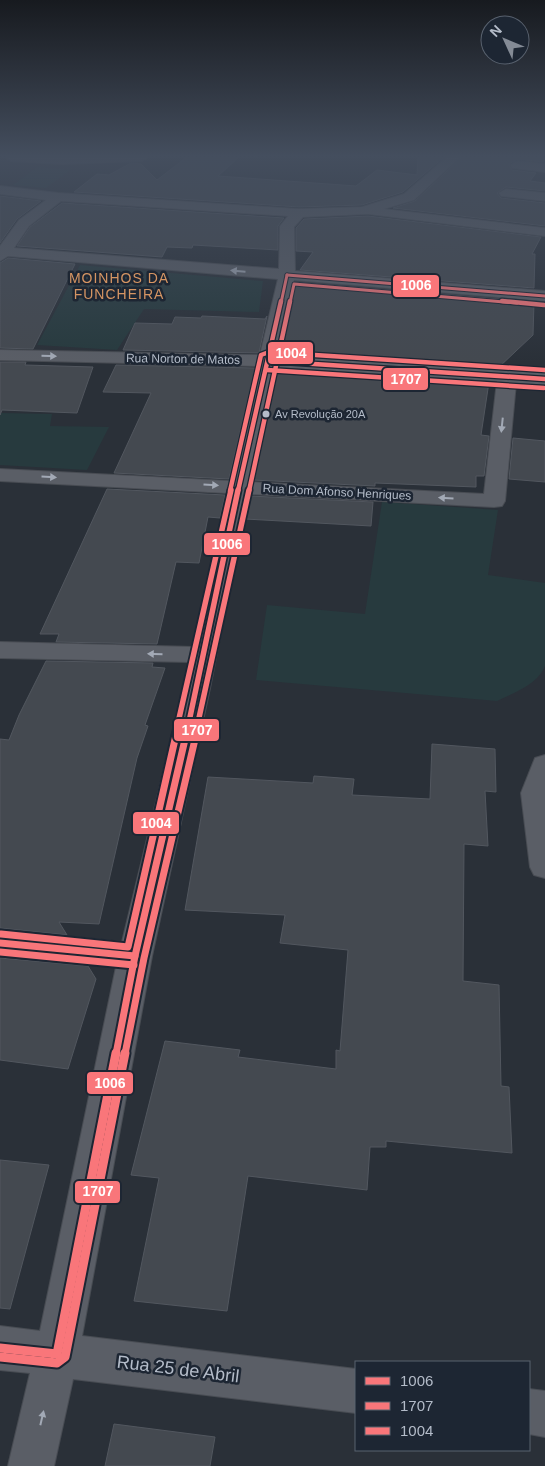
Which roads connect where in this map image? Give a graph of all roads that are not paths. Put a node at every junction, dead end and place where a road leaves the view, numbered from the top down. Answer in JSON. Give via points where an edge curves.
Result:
{"nodes":[{"id":1,"x":22,"y":225,"type":"edge"},
{"id":2,"x":288,"y":225,"type":"edge"},
{"id":3,"x":488,"y":225,"type":"edge"},
{"id":4,"x":545,"y":232,"type":"edge"},
{"id":5,"x":1,"y":253,"type":"edge"},
{"id":6,"x":287,"y":276,"type":"junction"},
{"id":7,"x":545,"y":296,"type":"edge"},
{"id":8,"x":0,"y":355,"type":"edge"},
{"id":9,"x":268,"y":361,"type":"junction"},
{"id":10,"x":507,"y":376,"type":"junction"},
{"id":11,"x":545,"y":379,"type":"edge"},
{"id":12,"x":0,"y":475,"type":"edge"},
{"id":13,"x":239,"y":487,"type":"junction"},
{"id":14,"x":0,"y":650,"type":"edge"},
{"id":15,"x":204,"y":655,"type":"junction"},
{"id":16,"x":544,"y":774,"type":"edge"},
{"id":17,"x":545,"y":867,"type":"edge"},
{"id":18,"x":0,"y":943,"type":"edge"},
{"id":19,"x":135,"y":956,"type":"junction"},
{"id":20,"x":0,"y":1348,"type":"edge"},
{"id":21,"x":57,"y":1354,"type":"junction"},
{"id":22,"x":355,"y":1391,"type":"edge"},
{"id":23,"x":530,"y":1412,"type":"edge"},
{"id":24,"x":545,"y":1414,"type":"edge"},
{"id":25,"x":32,"y":1466,"type":"edge"}],
"edges":[{"from":1,"to":5,"type":"street"},
{"from":2,"to":6,"type":"street"},
{"from":3,"to":4,"type":"street"},
{"from":6,"to":5,"type":"street","one_way":true},
{"from":6,"to":7,"type":"street"},
{"from":6,"to":9,"type":"street"},
{"from":8,"to":9,"type":"street","name":"Rua Norton de Matos","one_way":true},
{"from":9,"to":10,"type":"street","name":"Rua Norton de Matos"},
{"from":9,"to":13,"type":"street"},
{"from":10,"to":11,"type":"street","name":"Rua Norton de Matos"},
{"from":10,"to":13,"type":"street","name":"Rua Dom Afonso Henriques","one_way":true,"via":[[494,501]]},
{"from":12,"to":13,"type":"street","name":"Rua Dom Afonso Henriques","one_way":true},
{"from":13,"to":15,"type":"street"},
{"from":15,"to":14,"type":"street","one_way":true},
{"from":15,"to":19,"type":"street"},
{"from":16,"to":17,"type":"street","via":[[536,793]]},
{"from":18,"to":19,"type":"street"},
{"from":19,"to":21,"type":"street"},
{"from":20,"to":21,"type":"street","name":"Rua 25 de Abril"},
{"from":21,"to":22,"type":"street","name":"Rua 25 de Abril"},
{"from":25,"to":21,"type":"street","one_way":true},
{"from":23,"to":24,"type":"street"}]}
